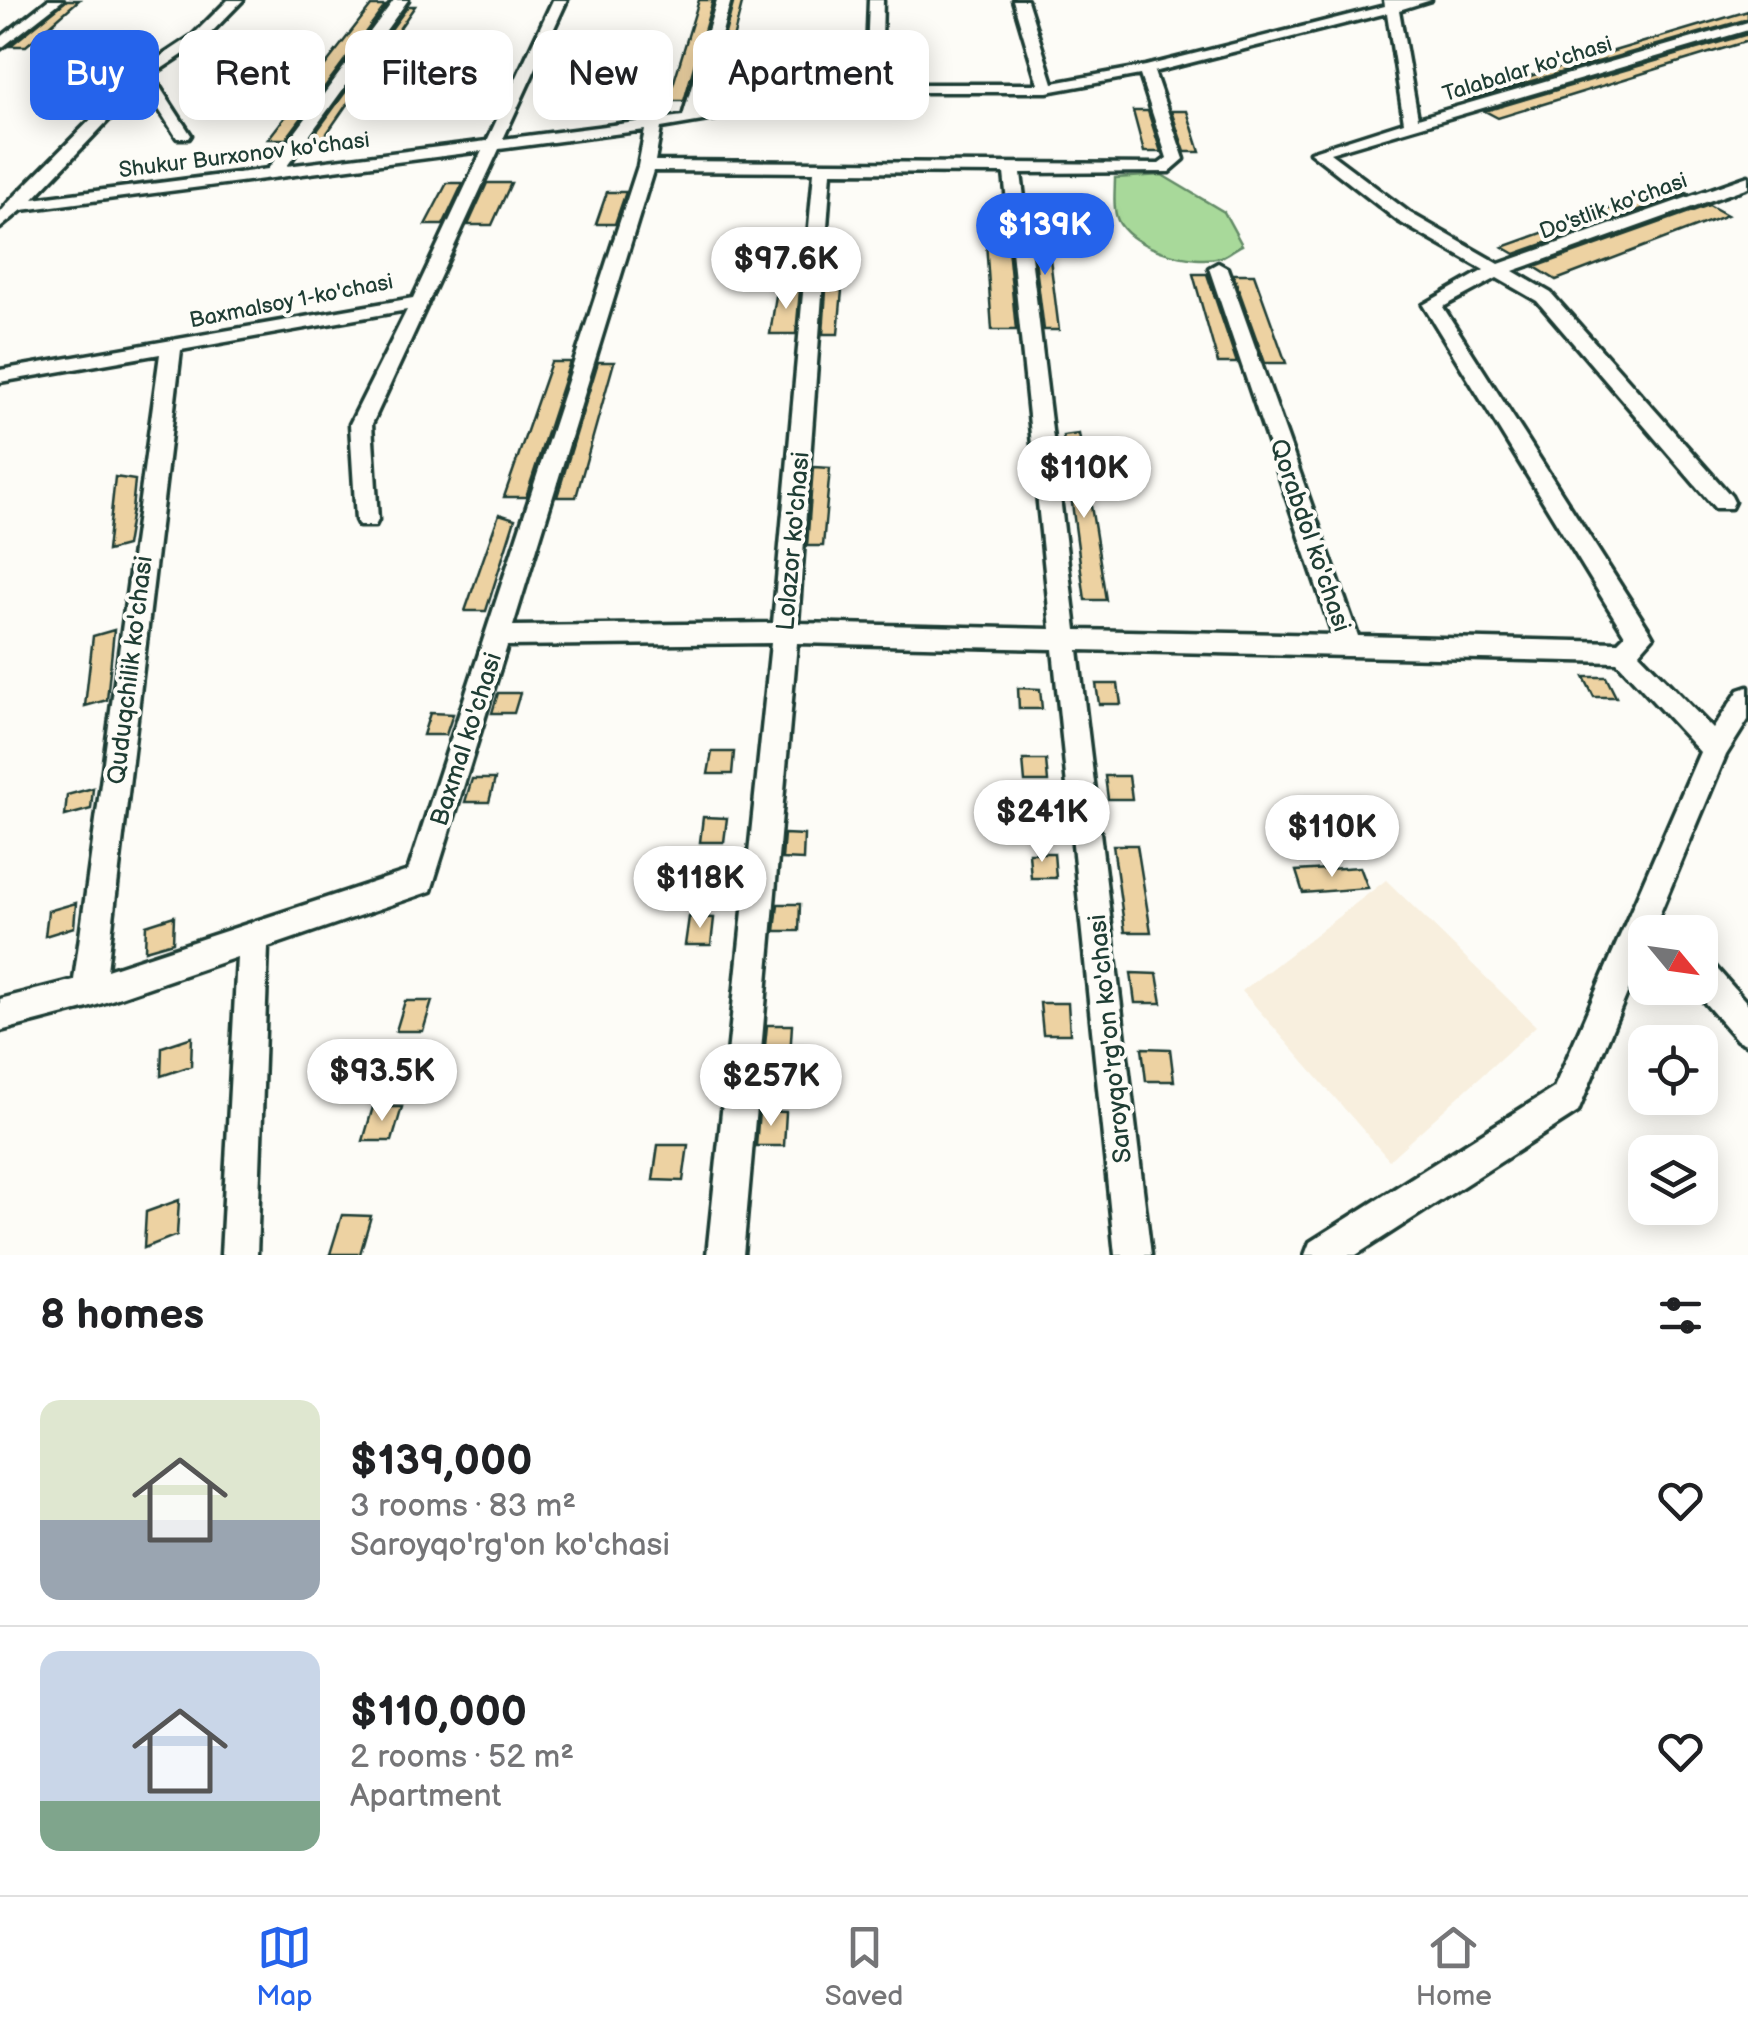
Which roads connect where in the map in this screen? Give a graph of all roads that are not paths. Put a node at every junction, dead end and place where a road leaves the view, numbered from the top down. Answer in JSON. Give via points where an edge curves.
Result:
{"nodes":[{"id":1,"x":56,"y":0,"type":"edge"},
{"id":2,"x":236,"y":0,"type":"edge"},
{"id":3,"x":400,"y":0,"type":"edge"},
{"id":4,"x":560,"y":0,"type":"edge"},
{"id":5,"x":724,"y":0,"type":"edge"},
{"id":6,"x":876,"y":0,"type":"edge"},
{"id":7,"x":1020,"y":0,"type":"edge"},
{"id":8,"x":1424,"y":0,"type":"edge"},
{"id":9,"x":1391,"y":4,"type":"edge"},
{"id":10,"x":1748,"y":26,"type":"edge"},
{"id":11,"x":875,"y":30,"type":"edge"},
{"id":12,"x":0,"y":45,"type":"edge"},
{"id":13,"x":159,"y":64,"type":"edge"},
{"id":14,"x":1146,"y":70,"type":"junction"},
{"id":15,"x":929,"y":88,"type":"edge"},
{"id":16,"x":1047,"y":88,"type":"junction"},
{"id":17,"x":159,"y":97,"type":"edge"},
{"id":18,"x":693,"y":119,"type":"edge"},
{"id":19,"x":99,"y":120,"type":"edge"},
{"id":20,"x":690,"y":120,"type":"junction"},
{"id":21,"x":654,"y":125,"type":"junction"},
{"id":22,"x":1412,"y":126,"type":"junction"},
{"id":23,"x":184,"y":135,"type":"dead end"},
{"id":24,"x":491,"y":143,"type":"junction"},
{"id":25,"x":646,"y":166,"type":"junction"},
{"id":26,"x":822,"y":166,"type":"junction"},
{"id":27,"x":1012,"y":167,"type":"junction"},
{"id":28,"x":272,"y":174,"type":"junction"},
{"id":29,"x":1748,"y":181,"type":"edge"},
{"id":30,"x":15,"y":206,"type":"junction"},
{"id":31,"x":0,"y":222,"type":"edge"},
{"id":32,"x":1218,"y":268,"type":"dead end"},
{"id":33,"x":1494,"y":272,"type":"junction"},
{"id":34,"x":420,"y":302,"type":"junction"},
{"id":35,"x":170,"y":348,"type":"junction"},
{"id":36,"x":0,"y":376,"type":"edge"},
{"id":37,"x":1723,"y":502,"type":"dead end"},
{"id":38,"x":367,"y":520,"type":"dead end"},
{"id":39,"x":785,"y":633,"type":"junction"},
{"id":40,"x":498,"y":636,"type":"junction"},
{"id":41,"x":1066,"y":641,"type":"junction"},
{"id":42,"x":1348,"y":643,"type":"junction"},
{"id":43,"x":1623,"y":652,"type":"junction"},
{"id":44,"x":1748,"y":698,"type":"edge"},
{"id":45,"x":1715,"y":749,"type":"junction"},
{"id":46,"x":1658,"y":915,"type":"edge"},
{"id":47,"x":253,"y":938,"type":"junction"},
{"id":48,"x":1628,"y":977,"type":"edge"},
{"id":49,"x":88,"y":992,"type":"junction"},
{"id":50,"x":1718,"y":994,"type":"edge"},
{"id":51,"x":0,"y":1015,"type":"edge"},
{"id":52,"x":1748,"y":1029,"type":"edge"},
{"id":53,"x":239,"y":1255,"type":"edge"},
{"id":54,"x":725,"y":1255,"type":"edge"},
{"id":55,"x":1133,"y":1255,"type":"edge"},
{"id":56,"x":1323,"y":1255,"type":"edge"}],
"edges":[{"from":1,"to":12,"type":"street"},
{"from":2,"to":13,"type":"street","via":[[197,39]]},
{"from":3,"to":28,"type":"street"},
{"from":4,"to":24,"type":"street","name":"Baxmalsoy 1-ko'chasi"},
{"from":5,"to":20,"type":"street"},
{"from":6,"to":11,"type":"street"},
{"from":7,"to":16,"type":"street"},
{"from":8,"to":9,"type":"street","name":"Shukur Burxonov ko'chasi"},
{"from":9,"to":14,"type":"street","name":"Shukur Burxonov ko'chasi"},
{"from":9,"to":22,"type":"street"},
{"from":10,"to":22,"type":"street","name":"Talabalar ko'chasi"},
{"from":14,"to":16,"type":"street","name":"Shukur Burxonov ko'chasi"},
{"from":14,"to":27,"type":"street","via":[[1176,160],[1163,168]]},
{"from":15,"to":16,"type":"street","name":"Shukur Burxonov ko'chasi"},
{"from":17,"to":23,"type":"street"},
{"from":18,"to":20,"type":"street","name":"Shukur Burxonov ko'chasi"},
{"from":19,"to":30,"type":"street"},
{"from":20,"to":21,"type":"street","name":"Shukur Burxonov ko'chasi"},
{"from":21,"to":24,"type":"street","name":"Shukur Burxonov ko'chasi"},
{"from":21,"to":25,"type":"street","name":"Baxmal ko'chasi"},
{"from":22,"to":33,"type":"street","name":"Talabalar ko'chasi","via":[[1318,152],[1404,217]]},
{"from":24,"to":28,"type":"street","name":"Shukur Burxonov ko'chasi"},
{"from":24,"to":34,"type":"street","name":"Baxmalsoy 1-ko'chasi"},
{"from":25,"to":26,"type":"street"},
{"from":25,"to":40,"type":"street","name":"Baxmal ko'chasi"},
{"from":26,"to":27,"type":"street"},
{"from":26,"to":39,"type":"street","name":"Lolazor ko'chasi"},
{"from":27,"to":41,"type":"street","name":"Saroyqo'rg'on ko'chasi"},
{"from":28,"to":30,"type":"street","name":"Shukur Burxonov ko'chasi"},
{"from":29,"to":33,"type":"street","name":"Do'stlik ko'chasi"},
{"from":30,"to":31,"type":"street"},
{"from":32,"to":42,"type":"street","name":"Qorabdol ko'chasi"},
{"from":33,"to":37,"type":"street","via":[[1544,298]]},
{"from":33,"to":43,"type":"street","name":"Do'stlik ko'chasi","via":[[1432,305],[1640,637]]},
{"from":34,"to":35,"type":"street","name":"Baxmalsoy 1-ko'chasi"},
{"from":34,"to":38,"type":"street","via":[[362,424]]},
{"from":35,"to":36,"type":"street","name":"Baxmalsoy 1-ko'chasi"},
{"from":35,"to":49,"type":"street","name":"Quduqchilik ko'chasi"},
{"from":39,"to":40,"type":"street"},
{"from":39,"to":41,"type":"street"},
{"from":39,"to":54,"type":"street","name":"Lolazor ko'chasi"},
{"from":40,"to":47,"type":"street","name":"Baxmal ko'chasi","via":[[420,881]]},
{"from":41,"to":42,"type":"street"},
{"from":41,"to":55,"type":"street","name":"Saroyqo'rg'on ko'chasi"},
{"from":42,"to":43,"type":"street","name":"Qorabdol ko'chasi"},
{"from":43,"to":45,"type":"street"},
{"from":44,"to":45,"type":"street"},
{"from":45,"to":46,"type":"street"},
{"from":47,"to":49,"type":"street"},
{"from":47,"to":53,"type":"street"},
{"from":48,"to":56,"type":"street","via":[[1566,1100]]},
{"from":49,"to":51,"type":"street"},
{"from":50,"to":52,"type":"street"}]}
